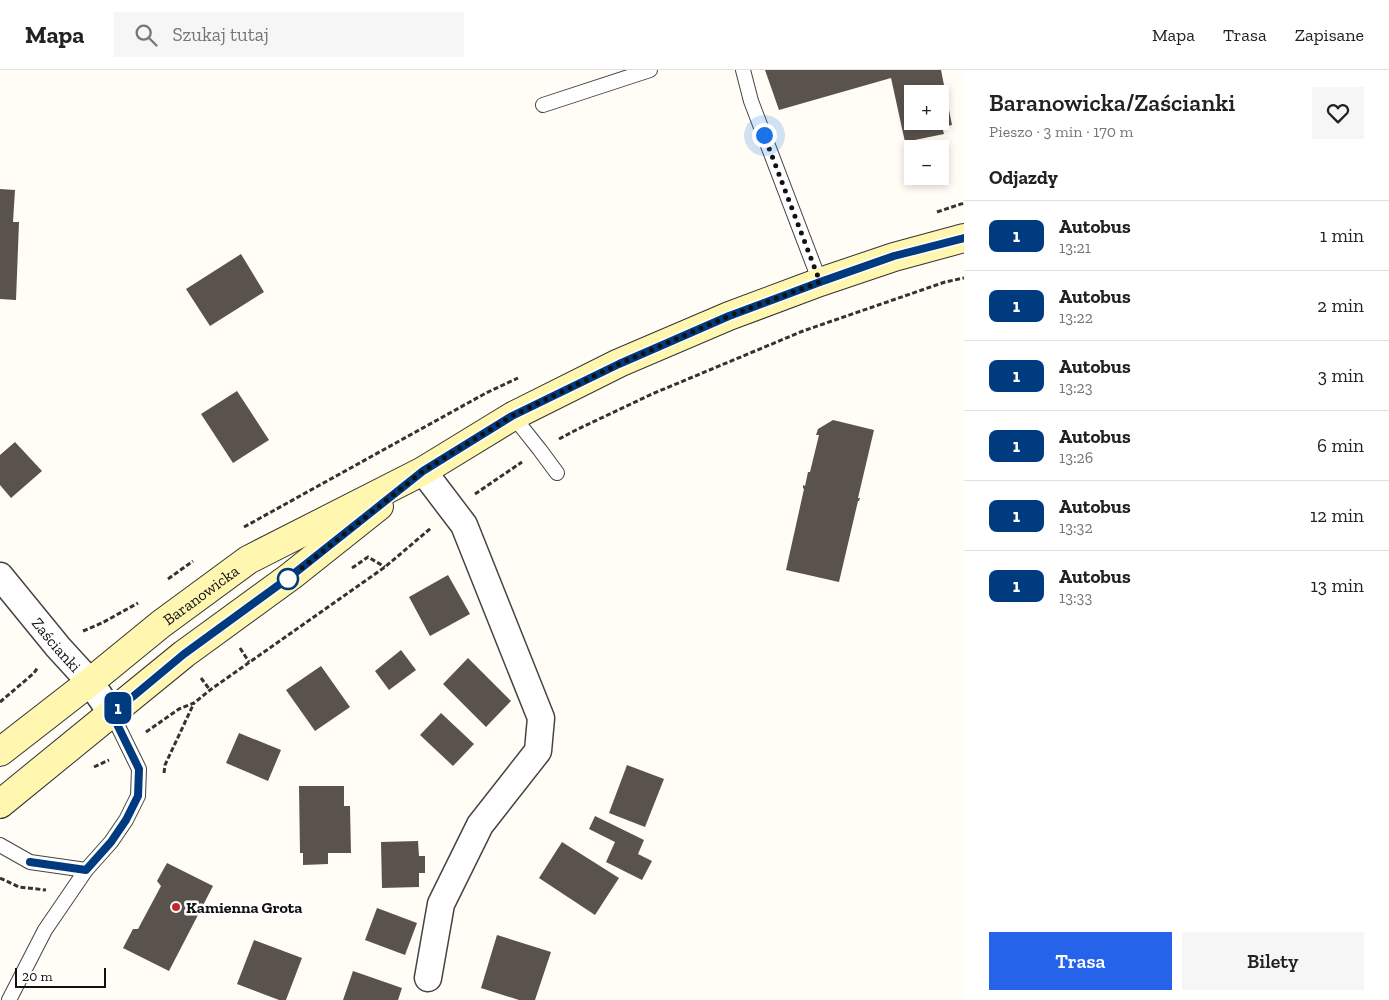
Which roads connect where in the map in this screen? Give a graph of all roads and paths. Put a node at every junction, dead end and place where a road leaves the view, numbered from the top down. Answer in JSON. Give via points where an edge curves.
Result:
{"nodes":[{"id":1,"x":650,"y":70,"type":"edge"},
{"id":2,"x":742,"y":70,"type":"edge"},
{"id":3,"x":543,"y":105,"type":"dead end"},
{"id":4,"x":964,"y":238,"type":"edge"},
{"id":5,"x":964,"y":278,"type":"edge"},
{"id":6,"x":820,"y":282,"type":"junction"},
{"id":7,"x":512,"y":416,"type":"junction"},
{"id":8,"x":540,"y":450,"type":"junction"},
{"id":9,"x":423,"y":471,"type":"junction"},
{"id":10,"x":556,"y":473,"type":"dead end"},
{"id":11,"x":452,"y":509,"type":"junction"},
{"id":12,"x":0,"y":576,"type":"edge"},
{"id":13,"x":90,"y":682,"type":"junction"},
{"id":14,"x":194,"y":703,"type":"dead end"},
{"id":15,"x":112,"y":714,"type":"junction"},
{"id":16,"x":0,"y":752,"type":"edge"},
{"id":17,"x":0,"y":804,"type":"edge"},
{"id":18,"x":0,"y":845,"type":"edge"},
{"id":19,"x":86,"y":870,"type":"junction"},
{"id":20,"x":428,"y":978,"type":"dead end"},
{"id":21,"x":9,"y":1000,"type":"edge"}],
"edges":[{"from":1,"to":3,"type":"lane"},
{"from":2,"to":6,"type":"lane"},
{"from":4,"to":6,"type":"street","name":"Baranowicka","via":[[894,256]]},
{"from":5,"to":8,"type":"path","via":[[803,331],[652,394]]},
{"from":6,"to":7,"type":"street","name":"Baranowicka","via":[[729,316]]},
{"from":7,"to":8,"type":"lane"},
{"from":7,"to":9,"type":"street","name":"Baranowicka"},
{"from":8,"to":10,"type":"lane"},
{"from":8,"to":11,"type":"path"},
{"from":9,"to":11,"type":"street"},
{"from":9,"to":13,"type":"street","name":"Baranowicka","via":[[248,560],[161,624]]},
{"from":9,"to":15,"type":"street","name":"Baranowicka","via":[[291,576],[184,654]]},
{"from":11,"to":14,"type":"path","via":[[385,567]]},
{"from":11,"to":20,"type":"street","via":[[464,525],[540,718],[538,751],[480,825],[440,904]]},
{"from":12,"to":13,"type":"street","name":"Zaścianki"},
{"from":13,"to":15,"type":"street","name":"Zaścianki"},
{"from":13,"to":16,"type":"street","name":"Baranowicka"},
{"from":15,"to":17,"type":"street","name":"Baranowicka"},
{"from":15,"to":19,"type":"lane","via":[[139,769],[138,796],[111,842]]},
{"from":18,"to":19,"type":"lane","via":[[30,862]]},
{"from":19,"to":21,"type":"lane","via":[[45,930]]}]}
